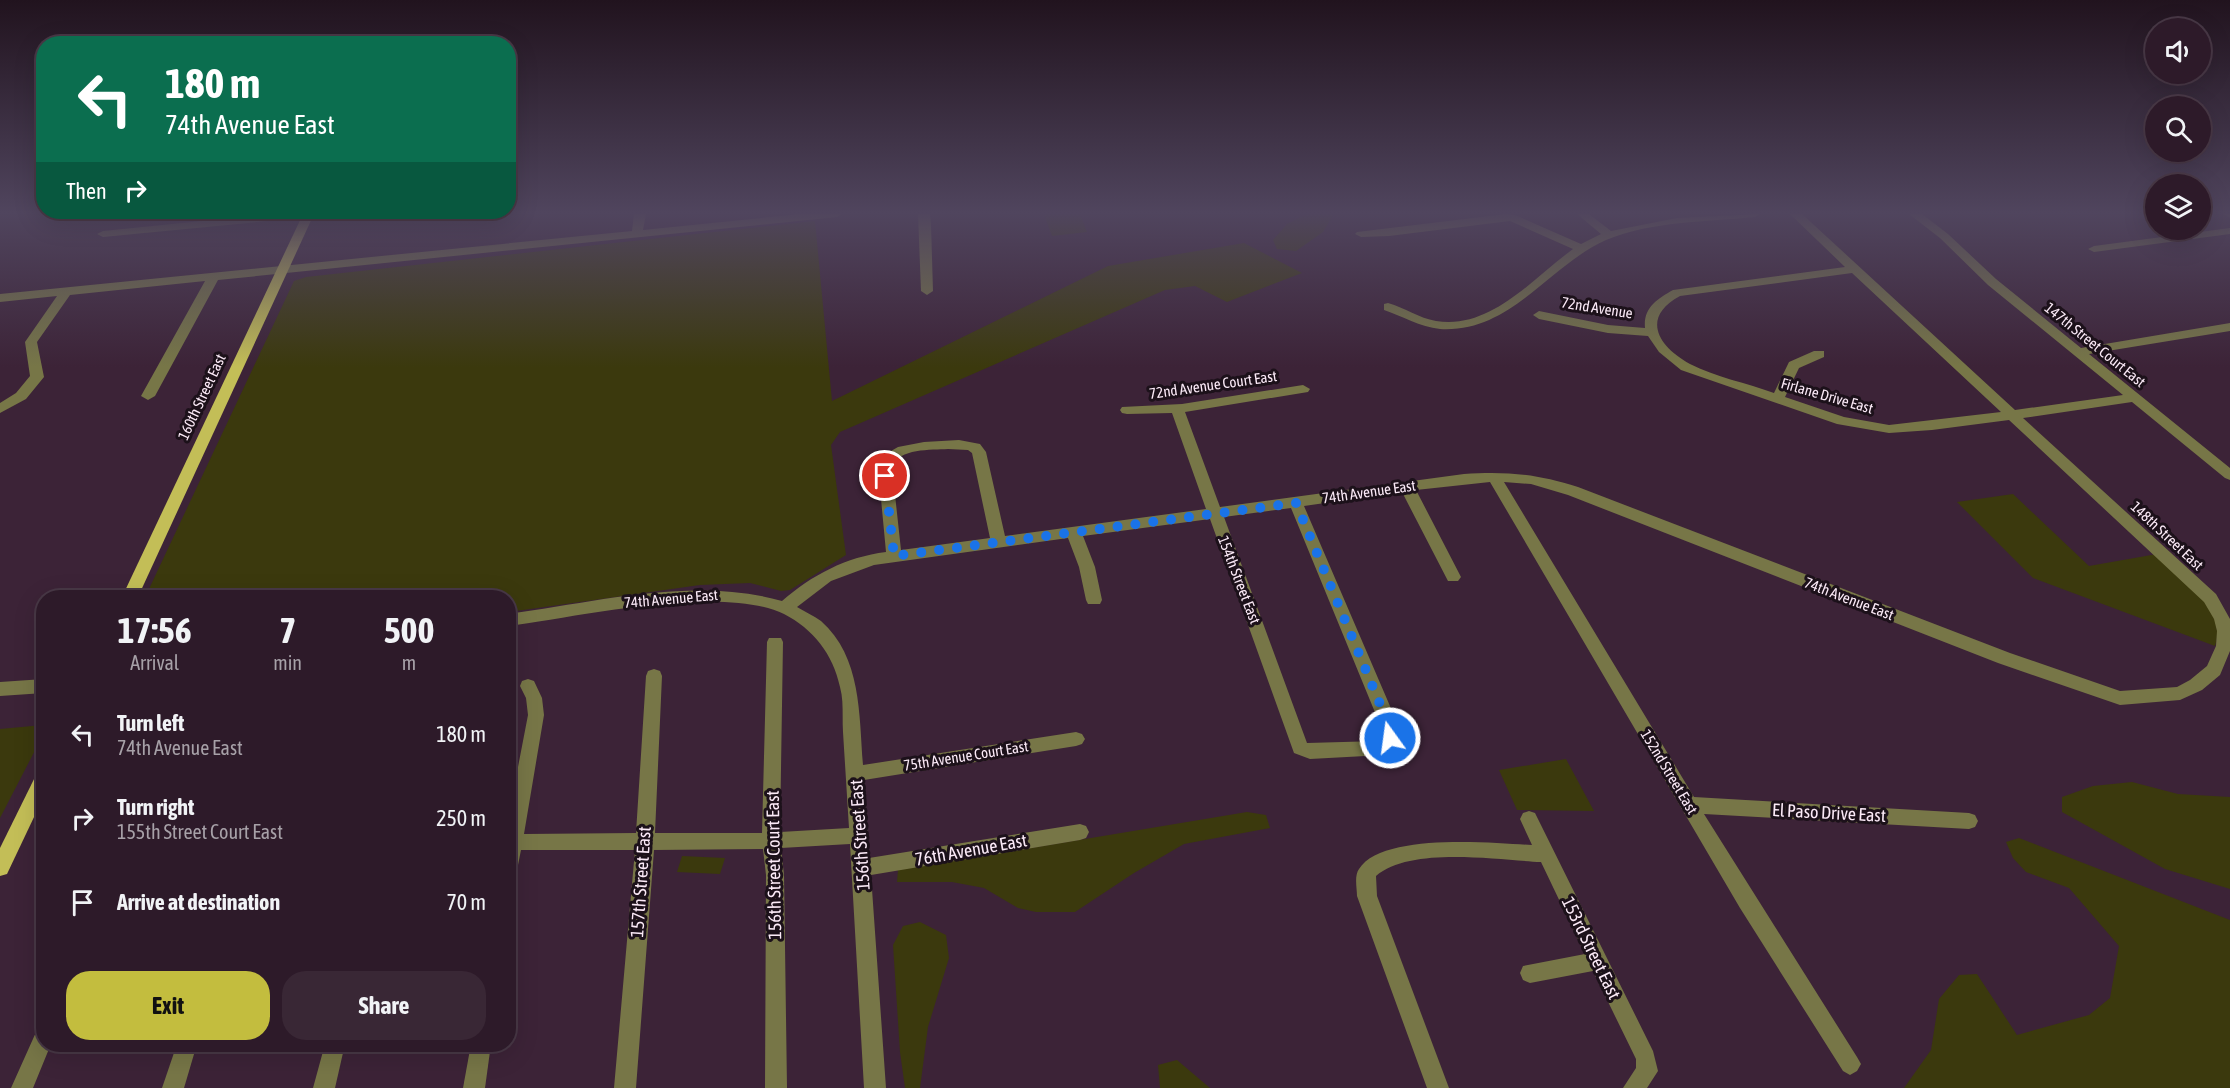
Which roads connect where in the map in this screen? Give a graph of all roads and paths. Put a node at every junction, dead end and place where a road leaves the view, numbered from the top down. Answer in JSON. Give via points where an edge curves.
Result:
{"nodes":[{"id":1,"x":285,"y":265,"type":"edge"},
{"id":2,"x":326,"y":265,"type":"edge"},
{"id":3,"x":926,"y":265,"type":"edge"},
{"id":4,"x":1559,"y":265,"type":"edge"},
{"id":5,"x":1850,"y":265,"type":"edge"},
{"id":6,"x":1974,"y":265,"type":"edge"},
{"id":7,"x":283,"y":269,"type":"junction"},
{"id":8,"x":1855,"y":269,"type":"junction"},
{"id":9,"x":214,"y":276,"type":"junction"},
{"id":10,"x":66,"y":291,"type":"junction"},
{"id":11,"x":927,"y":291,"type":"dead end"},
{"id":12,"x":0,"y":298,"type":"edge"},
{"id":13,"x":1388,"y":307,"type":"dead end"},
{"id":14,"x":1539,"y":315,"type":"dead end"},
{"id":15,"x":2230,"y":327,"type":"edge"},
{"id":16,"x":1652,"y":335,"type":"junction"},
{"id":17,"x":2077,"y":352,"type":"junction"},
{"id":18,"x":1819,"y":354,"type":"dead end"},
{"id":19,"x":1303,"y":389,"type":"dead end"},
{"id":20,"x":148,"y":396,"type":"dead end"},
{"id":21,"x":2133,"y":398,"type":"junction"},
{"id":22,"x":1777,"y":399,"type":"junction"},
{"id":23,"x":1177,"y":408,"type":"junction"},
{"id":24,"x":0,"y":409,"type":"edge"},
{"id":25,"x":1127,"y":410,"type":"dead end"},
{"id":26,"x":2009,"y":414,"type":"junction"},
{"id":27,"x":2230,"y":475,"type":"edge"},
{"id":28,"x":1493,"y":476,"type":"junction"},
{"id":29,"x":1406,"y":486,"type":"junction"},
{"id":30,"x":1296,"y":503,"type":"junction"},
{"id":31,"x":1214,"y":514,"type":"junction"},
{"id":32,"x":1074,"y":533,"type":"junction"},
{"id":33,"x":999,"y":543,"type":"junction"},
{"id":34,"x":894,"y":556,"type":"junction"},
{"id":35,"x":1453,"y":578,"type":"dead end"},
{"id":36,"x":133,"y":590,"type":"edge"},
{"id":37,"x":1094,"y":600,"type":"dead end"},
{"id":38,"x":785,"y":608,"type":"junction"},
{"id":39,"x":516,"y":619,"type":"edge"},
{"id":40,"x":775,"y":642,"type":"dead end"},
{"id":41,"x":654,"y":676,"type":"dead end"},
{"id":42,"x":528,"y":686,"type":"dead end"},
{"id":43,"x":36,"y":687,"type":"edge"},
{"id":44,"x":0,"y":689,"type":"edge"},
{"id":45,"x":2140,"y":698,"type":"joint"},
{"id":46,"x":1076,"y":739,"type":"dead end"},
{"id":47,"x":856,"y":774,"type":"junction"},
{"id":48,"x":36,"y":793,"type":"edge"},
{"id":49,"x":1689,"y":805,"type":"junction"},
{"id":50,"x":516,"y":817,"type":"edge"},
{"id":51,"x":1529,"y":819,"type":"dead end"},
{"id":52,"x":1970,"y":820,"type":"dead end"},
{"id":53,"x":1080,"y":832,"type":"dead end"},
{"id":54,"x":860,"y":835,"type":"junction"},
{"id":55,"x":771,"y":841,"type":"junction"},
{"id":56,"x":516,"y":842,"type":"edge"},
{"id":57,"x":645,"y":842,"type":"junction"},
{"id":58,"x":1545,"y":854,"type":"junction"},
{"id":59,"x":0,"y":868,"type":"edge"},
{"id":60,"x":862,"y":868,"type":"junction"},
{"id":61,"x":1597,"y":961,"type":"junction"},
{"id":62,"x":1530,"y":973,"type":"dead end"},
{"id":63,"x":38,"y":1052,"type":"edge"},
{"id":64,"x":184,"y":1052,"type":"edge"},
{"id":65,"x":333,"y":1052,"type":"edge"},
{"id":66,"x":480,"y":1052,"type":"edge"},
{"id":67,"x":1850,"y":1064,"type":"dead end"},
{"id":68,"x":1639,"y":1083,"type":"edge"},
{"id":69,"x":22,"y":1088,"type":"edge"},
{"id":70,"x":173,"y":1088,"type":"edge"},
{"id":71,"x":324,"y":1088,"type":"edge"},
{"id":72,"x":474,"y":1088,"type":"edge"},
{"id":73,"x":625,"y":1088,"type":"edge"},
{"id":74,"x":776,"y":1088,"type":"edge"},
{"id":75,"x":875,"y":1088,"type":"edge"},
{"id":76,"x":1438,"y":1088,"type":"edge"}],
"edges":[{"from":1,"to":7,"type":"main road","name":"160th Street East"},
{"from":2,"to":7,"type":"street"},
{"from":3,"to":11,"type":"street"},
{"from":4,"to":13,"type":"street","via":[[1516,302],[1473,321],[1440,325]]},
{"from":5,"to":8,"type":"street","name":"148th Street East"},
{"from":6,"to":17,"type":"street","name":"147th Street Court East"},
{"from":7,"to":9,"type":"street"},
{"from":7,"to":36,"type":"main road","name":"160th Street East"},
{"from":8,"to":16,"type":"street","via":[[1677,293],[1655,307],[1651,316]]},
{"from":8,"to":26,"type":"street","name":"148th Street East"},
{"from":9,"to":10,"type":"street"},
{"from":9,"to":20,"type":"street"},
{"from":10,"to":12,"type":"street"},
{"from":10,"to":24,"type":"street","via":[[31,342],[37,377],[21,396]]},
{"from":14,"to":16,"type":"street","name":"72nd Avenue"},
{"from":15,"to":17,"type":"street"},
{"from":16,"to":22,"type":"street","name":"Firlane Drive East","via":[[1668,355],[1686,367]]},
{"from":17,"to":21,"type":"street","name":"147th Street Court East"},
{"from":18,"to":22,"type":"street","via":[[1794,365]]},
{"from":19,"to":23,"type":"street","name":"72nd Avenue Court East"},
{"from":21,"to":26,"type":"street","name":"Firlane Drive East"},
{"from":21,"to":27,"type":"street","name":"147th Street Court East"},
{"from":22,"to":26,"type":"street","name":"Firlane Drive East","via":[[1849,422],[1888,429]]},
{"from":23,"to":25,"type":"street","name":"72nd Avenue Court East"},
{"from":23,"to":31,"type":"street","name":"154th Street East"},
{"from":26,"to":45,"type":"street","name":"148th Street East","via":[[2204,592],[2222,619],[2224,646],[2219,663],[2206,678],[2180,693]]},
{"from":28,"to":29,"type":"street","name":"74th Avenue East"},
{"from":28,"to":45,"type":"street","name":"74th Avenue East","via":[[1543,480],[2004,658],[2120,698]]},
{"from":28,"to":49,"type":"street","name":"152nd Street East"},
{"from":29,"to":30,"type":"street","name":"74th Avenue East"},
{"from":29,"to":35,"type":"street"},
{"from":30,"to":31,"type":"street","name":"74th Avenue East"},
{"from":30,"to":31,"type":"street","name":"154th Street East","via":[[1390,727],[1390,738],[1384,748],[1303,751]]},
{"from":31,"to":32,"type":"street","name":"74th Avenue East"},
{"from":32,"to":33,"type":"street","name":"74th Avenue East"},
{"from":32,"to":37,"type":"street"},
{"from":33,"to":34,"type":"street","name":"74th Avenue East"},
{"from":33,"to":34,"type":"street","via":[[977,449],[959,444],[899,451],[890,456],[885,467]]},
{"from":34,"to":38,"type":"street","name":"74th Avenue East","via":[[837,570],[811,585]]},
{"from":38,"to":39,"type":"street","name":"74th Avenue East","via":[[748,597],[696,594]]},
{"from":38,"to":47,"type":"street","name":"156th Street East","via":[[821,632],[841,660],[849,687]]},
{"from":40,"to":55,"type":"street","name":"156th Street Court East"},
{"from":41,"to":57,"type":"street","name":"157th Street East"},
{"from":42,"to":50,"type":"street","via":[[536,715]]},
{"from":43,"to":44,"type":"street"},
{"from":46,"to":47,"type":"street","name":"75th Avenue Court East"},
{"from":47,"to":54,"type":"street","name":"156th Street East"},
{"from":48,"to":59,"type":"main road"},
{"from":49,"to":52,"type":"street","name":"El Paso Drive East"},
{"from":49,"to":67,"type":"street","name":"152nd Street East"},
{"from":51,"to":58,"type":"street","name":"153rd Street East"},
{"from":53,"to":60,"type":"street","name":"76th Avenue East"},
{"from":54,"to":55,"type":"street"},
{"from":54,"to":60,"type":"street","name":"156th Street East"},
{"from":55,"to":57,"type":"street"},
{"from":55,"to":74,"type":"street","name":"156th Street Court East","via":[[775,875]]},
{"from":56,"to":57,"type":"street"},
{"from":57,"to":73,"type":"street","name":"157th Street East"},
{"from":58,"to":61,"type":"street","name":"153rd Street East"},
{"from":58,"to":76,"type":"street","via":[[1411,852],[1377,861],[1366,873],[1367,896]]},
{"from":60,"to":75,"type":"street","name":"156th Street East"},
{"from":61,"to":62,"type":"street"},
{"from":61,"to":68,"type":"street","name":"153rd Street East","via":[[1646,1058],[1647,1071]]},
{"from":63,"to":69,"type":"street"},
{"from":64,"to":70,"type":"street"},
{"from":65,"to":71,"type":"street"},
{"from":66,"to":72,"type":"street"}]}
